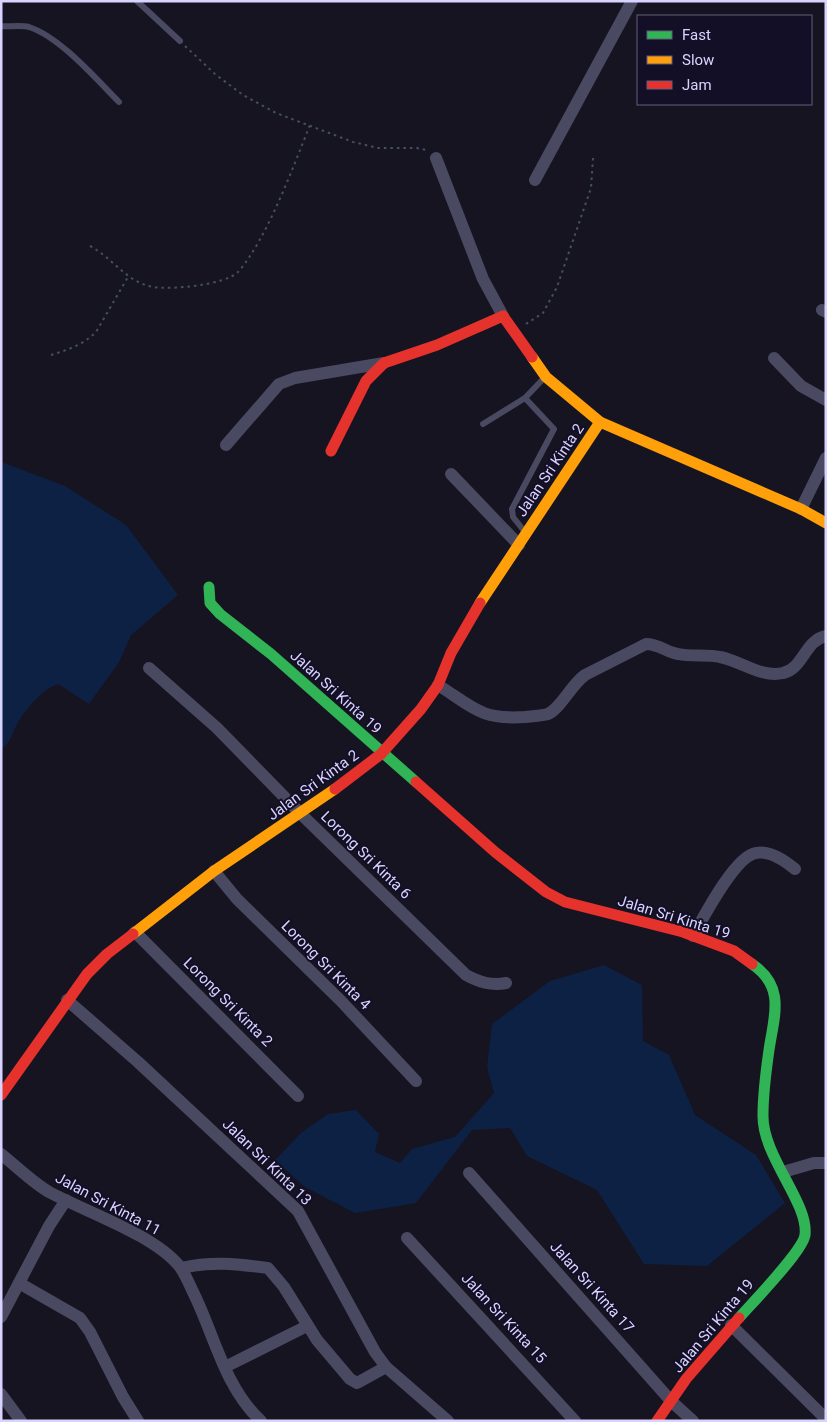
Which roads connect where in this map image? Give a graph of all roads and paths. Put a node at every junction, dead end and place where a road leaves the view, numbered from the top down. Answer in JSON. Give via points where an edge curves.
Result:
{"nodes":[{"id":1,"x":137,"y":1,"type":"edge"},
{"id":2,"x":632,"y":1,"type":"edge"},
{"id":3,"x":1,"y":26,"type":"edge"},
{"id":4,"x":180,"y":42,"type":"joint"},
{"id":5,"x":119,"y":102,"type":"dead end"},
{"id":6,"x":310,"y":125,"type":"junction"},
{"id":7,"x":436,"y":158,"type":"joint"},
{"id":8,"x":593,"y":158,"type":"dead end"},
{"id":9,"x":535,"y":180,"type":"dead end"},
{"id":10,"x":90,"y":246,"type":"dead end"},
{"id":11,"x":128,"y":277,"type":"junction"},
{"id":12,"x":503,"y":316,"type":"junction"},
{"id":13,"x":514,"y":333,"type":"junction"},
{"id":14,"x":51,"y":355,"type":"dead end"},
{"id":15,"x":774,"y":358,"type":"dead end"},
{"id":16,"x":384,"y":363,"type":"junction"},
{"id":17,"x":546,"y":377,"type":"junction"},
{"id":18,"x":525,"y":398,"type":"junction"},
{"id":19,"x":826,"y":400,"type":"edge"},
{"id":20,"x":600,"y":422,"type":"junction"},
{"id":21,"x":483,"y":424,"type":"dead end"},
{"id":22,"x":226,"y":445,"type":"dead end"},
{"id":23,"x":331,"y":450,"type":"dead end"},
{"id":24,"x":826,"y":458,"type":"edge"},
{"id":25,"x":451,"y":474,"type":"dead end"},
{"id":26,"x":801,"y":509,"type":"junction"},
{"id":27,"x":826,"y":523,"type":"edge"},
{"id":28,"x":526,"y":533,"type":"junction"},
{"id":29,"x":519,"y":546,"type":"junction"},
{"id":30,"x":209,"y":588,"type":"dead end"},
{"id":31,"x":826,"y":636,"type":"edge"},
{"id":32,"x":149,"y":668,"type":"dead end"},
{"id":33,"x":438,"y":685,"type":"junction"},
{"id":34,"x":381,"y":754,"type":"junction"},
{"id":35,"x":301,"y":814,"type":"junction"},
{"id":36,"x":795,"y":869,"type":"dead end"},
{"id":37,"x":214,"y":871,"type":"junction"},
{"id":38,"x":134,"y":932,"type":"junction"},
{"id":39,"x":694,"y":936,"type":"junction"},
{"id":40,"x":506,"y":983,"type":"dead end"},
{"id":41,"x":66,"y":1000,"type":"junction"},
{"id":42,"x":416,"y":1081,"type":"dead end"},
{"id":43,"x":1,"y":1095,"type":"edge"},
{"id":44,"x":298,"y":1096,"type":"dead end"},
{"id":45,"x":1,"y":1154,"type":"edge"},
{"id":46,"x":826,"y":1163,"type":"edge"},
{"id":47,"x":783,"y":1172,"type":"junction"},
{"id":48,"x":469,"y":1173,"type":"dead end"},
{"id":49,"x":66,"y":1200,"type":"junction"},
{"id":50,"x":407,"y":1238,"type":"dead end"},
{"id":51,"x":181,"y":1268,"type":"junction"},
{"id":52,"x":19,"y":1284,"type":"junction"},
{"id":53,"x":1,"y":1318,"type":"edge"},
{"id":54,"x":731,"y":1325,"type":"junction"},
{"id":55,"x":306,"y":1326,"type":"junction"},
{"id":56,"x":225,"y":1366,"type":"junction"},
{"id":57,"x":386,"y":1366,"type":"junction"},
{"id":58,"x":1,"y":1394,"type":"edge"},
{"id":59,"x":671,"y":1401,"type":"junction"},
{"id":60,"x":825,"y":1417,"type":"edge"},
{"id":61,"x":21,"y":1421,"type":"edge"},
{"id":62,"x":138,"y":1421,"type":"edge"},
{"id":63,"x":261,"y":1421,"type":"edge"},
{"id":64,"x":448,"y":1421,"type":"edge"},
{"id":65,"x":576,"y":1421,"type":"edge"},
{"id":66,"x":657,"y":1421,"type":"edge"},
{"id":67,"x":693,"y":1421,"type":"edge"}],
"edges":[{"from":1,"to":4,"type":"lane"},
{"from":2,"to":9,"type":"street"},
{"from":3,"to":5,"type":"lane","via":[[28,27],[54,41]]},
{"from":4,"to":6,"type":"path","via":[[243,95],[276,113]]},
{"from":6,"to":7,"type":"path","via":[[354,142],[378,148],[417,148],[429,151]]},
{"from":6,"to":11,"type":"path","via":[[258,240],[236,273],[195,288],[153,287]]},
{"from":7,"to":12,"type":"street","via":[[482,279]]},
{"from":8,"to":13,"type":"path","via":[[587,203],[550,303],[543,313]]},
{"from":10,"to":11,"type":"path"},
{"from":11,"to":14,"type":"path","via":[[96,332],[76,347]]},
{"from":12,"to":13,"type":"street"},
{"from":12,"to":16,"type":"street","via":[[437,345]]},
{"from":13,"to":17,"type":"street"},
{"from":15,"to":19,"type":"street","via":[[801,386]]},
{"from":16,"to":22,"type":"street","via":[[295,378],[279,384]]},
{"from":16,"to":23,"type":"street","via":[[366,381]]},
{"from":17,"to":18,"type":"lane"},
{"from":17,"to":20,"type":"street"},
{"from":18,"to":21,"type":"lane"},
{"from":18,"to":28,"type":"lane","via":[[554,429],[512,509],[513,517]]},
{"from":20,"to":26,"type":"street"},
{"from":20,"to":28,"type":"street","name":"Jalan Sri Kinta 2"},
{"from":24,"to":26,"type":"street"},
{"from":25,"to":29,"type":"street"},
{"from":26,"to":27,"type":"street"},
{"from":28,"to":29,"type":"street","name":"Jalan Sri Kinta 2"},
{"from":29,"to":33,"type":"street","name":"Jalan Sri Kinta 2","via":[[470,618]]},
{"from":30,"to":34,"type":"street","name":"Jalan Sri Kinta 19","via":[[210,603],[220,614],[271,654]]},
{"from":31,"to":33,"type":"street","via":[[809,646],[791,670],[783,673],[749,668],[722,657],[677,654],[655,644],[646,644],[585,675],[548,714],[534,716],[511,718],[480,714]]},
{"from":32,"to":35,"type":"street","name":"Lorong Sri Kinta 6","via":[[217,728]]},
{"from":33,"to":34,"type":"street","name":"Jalan Sri Kinta 2"},
{"from":34,"to":35,"type":"street","name":"Jalan Sri Kinta 2"},
{"from":34,"to":39,"type":"street","name":"Jalan Sri Kinta 19","via":[[546,892],[565,902]]},
{"from":35,"to":37,"type":"street","name":"Jalan Sri Kinta 2"},
{"from":35,"to":40,"type":"street","name":"Lorong Sri Kinta 6","via":[[466,975],[479,982]]},
{"from":36,"to":39,"type":"street","via":[[783,860],[756,852],[743,860],[728,878]]},
{"from":37,"to":38,"type":"street","name":"Jalan Sri Kinta 2"},
{"from":37,"to":42,"type":"street","name":"Lorong Sri Kinta 4","via":[[237,899],[341,1001]]},
{"from":38,"to":41,"type":"street","name":"Jalan Sri Kinta 2","via":[[100,960]]},
{"from":38,"to":44,"type":"street","name":"Lorong Sri Kinta 2"},
{"from":39,"to":47,"type":"street","name":"Jalan Sri Kinta 19","via":[[734,951],[764,972],[776,999],[763,1116],[766,1136]]},
{"from":41,"to":43,"type":"street","name":"Jalan Sri Kinta 2"},
{"from":41,"to":57,"type":"street","name":"Jalan Sri Kinta 13","via":[[138,1062],[298,1211],[375,1352]]},
{"from":45,"to":49,"type":"street","name":"Jalan Sri Kinta 11","via":[[41,1186]]},
{"from":46,"to":47,"type":"street"},
{"from":47,"to":54,"type":"street","name":"Jalan Sri Kinta 19","via":[[806,1222],[805,1238]]},
{"from":48,"to":59,"type":"street","name":"Jalan Sri Kinta 17"},
{"from":49,"to":51,"type":"street","name":"Jalan Sri Kinta 11","via":[[133,1232],[172,1258]]},
{"from":49,"to":52,"type":"street"},
{"from":50,"to":65,"type":"street","name":"Jalan Sri Kinta 15"},
{"from":51,"to":55,"type":"street","via":[[230,1262],[268,1268],[284,1287]]},
{"from":51,"to":56,"type":"street","name":"Jalan Sri Kinta 11","via":[[208,1322]]},
{"from":52,"to":53,"type":"street"},
{"from":52,"to":62,"type":"street","via":[[80,1318]]},
{"from":54,"to":59,"type":"street","name":"Jalan Sri Kinta 19"},
{"from":54,"to":60,"type":"street"},
{"from":55,"to":56,"type":"street"},
{"from":55,"to":57,"type":"street","via":[[333,1361],[357,1383]]},
{"from":56,"to":63,"type":"street","name":"Jalan Sri Kinta 11","via":[[245,1403]]},
{"from":57,"to":64,"type":"street","name":"Jalan Sri Kinta 13"},
{"from":58,"to":61,"type":"street"},
{"from":59,"to":66,"type":"street","name":"Jalan Sri Kinta 19"},
{"from":59,"to":67,"type":"street","name":"Jalan Sri Kinta 17"}]}
